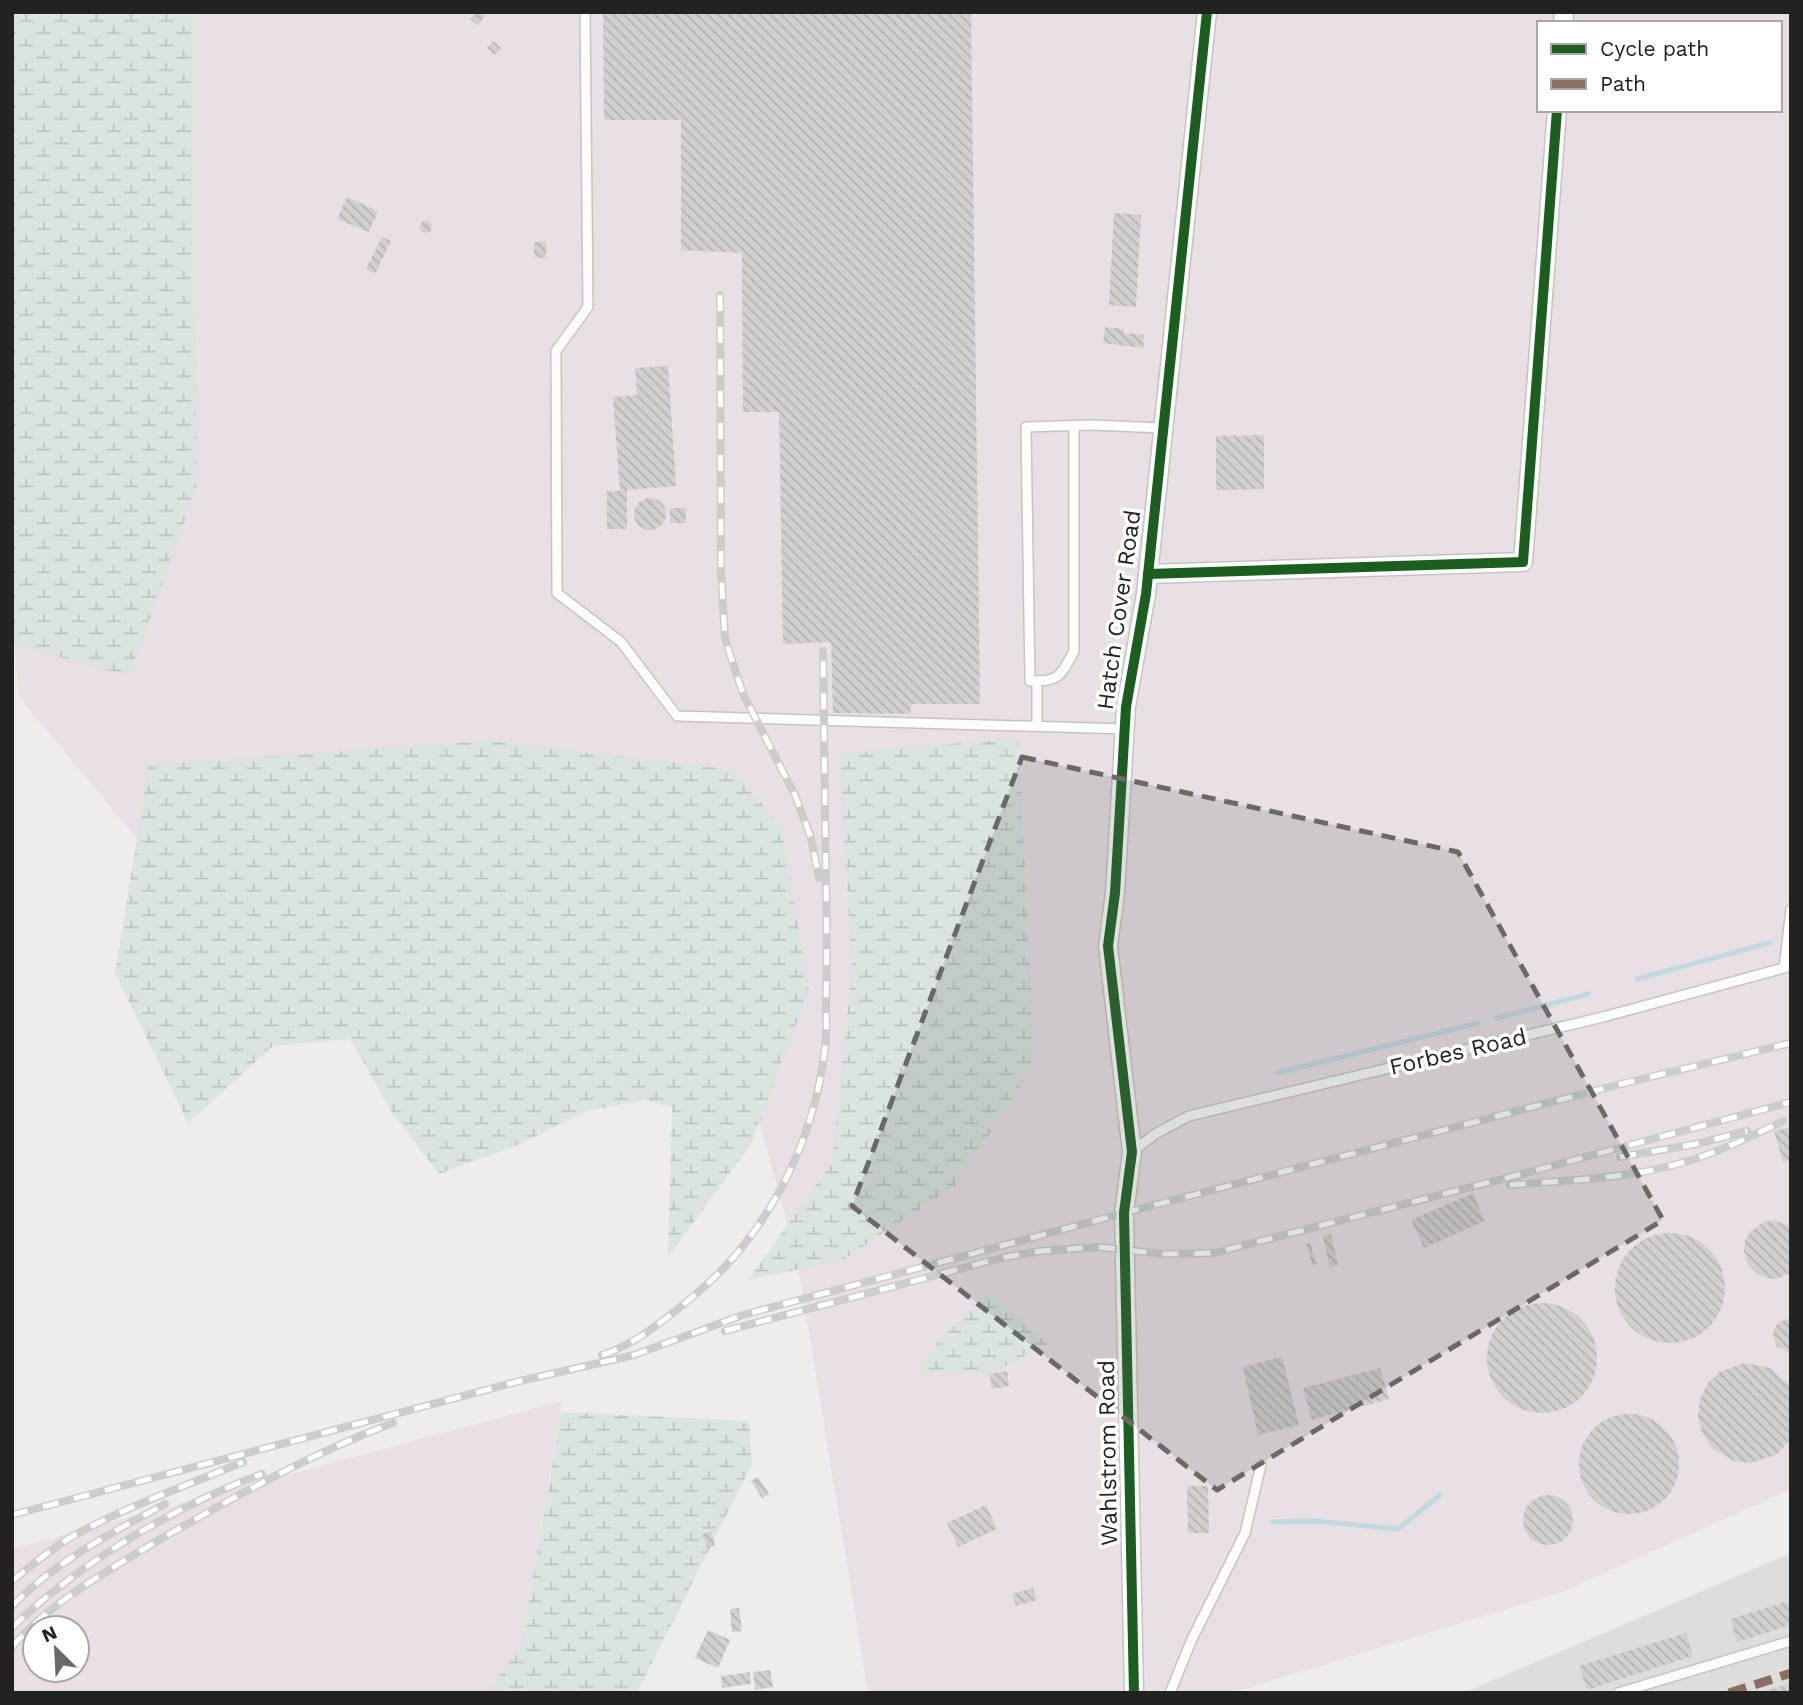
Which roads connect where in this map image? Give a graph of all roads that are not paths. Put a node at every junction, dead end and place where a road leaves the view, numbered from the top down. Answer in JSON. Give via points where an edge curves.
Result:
{"nodes":[{"id":1,"x":585,"y":12,"type":"edge"},
{"id":2,"x":1207,"y":12,"type":"edge"},
{"id":3,"x":1557,"y":112,"type":"edge"},
{"id":4,"x":1074,"y":426,"type":"junction"},
{"id":5,"x":1163,"y":428,"type":"junction"},
{"id":6,"x":1148,"y":574,"type":"junction"},
{"id":7,"x":1037,"y":681,"type":"junction"},
{"id":8,"x":1037,"y":726,"type":"junction"},
{"id":9,"x":1125,"y":729,"type":"junction"},
{"id":10,"x":1791,"y":909,"type":"edge"},
{"id":11,"x":1787,"y":967,"type":"edge"},
{"id":12,"x":1132,"y":1152,"type":"junction"},
{"id":13,"x":1124,"y":1213,"type":"joint"},
{"id":14,"x":1261,"y":1465,"type":"dead end"},
{"id":15,"x":1791,"y":1641,"type":"edge"},
{"id":16,"x":1134,"y":1693,"type":"edge"},
{"id":17,"x":1170,"y":1693,"type":"edge"},
{"id":18,"x":1618,"y":1693,"type":"edge"}],
"edges":[{"from":1,"to":8,"type":"lane","via":[[588,307],[556,351],[558,593],[621,642],[677,716]]},
{"from":2,"to":5,"type":"street","name":"Hatch Cover Road"},
{"from":3,"to":6,"type":"street","via":[[1523,562]]},
{"from":4,"to":5,"type":"lane"},
{"from":4,"to":7,"type":"lane","via":[[1074,651],[1060,676]]},
{"from":4,"to":7,"type":"lane","via":[[1026,427],[1030,681]]},
{"from":5,"to":6,"type":"street","name":"Hatch Cover Road"},
{"from":6,"to":9,"type":"street","name":"Hatch Cover Road"},
{"from":7,"to":8,"type":"lane"},
{"from":8,"to":9,"type":"lane"},
{"from":9,"to":12,"type":"street","name":"Hatch Cover Road","via":[[1108,946]]},
{"from":10,"to":11,"type":"lane"},
{"from":11,"to":12,"type":"lane","name":"Forbes Road","via":[[1602,1017],[1189,1116]]},
{"from":12,"to":13,"type":"street","name":"Hatch Cover Road"},
{"from":13,"to":16,"type":"street","name":"Wahlstrom Road"},
{"from":14,"to":17,"type":"lane","via":[[1245,1533]]},
{"from":15,"to":18,"type":"lane"}]}
